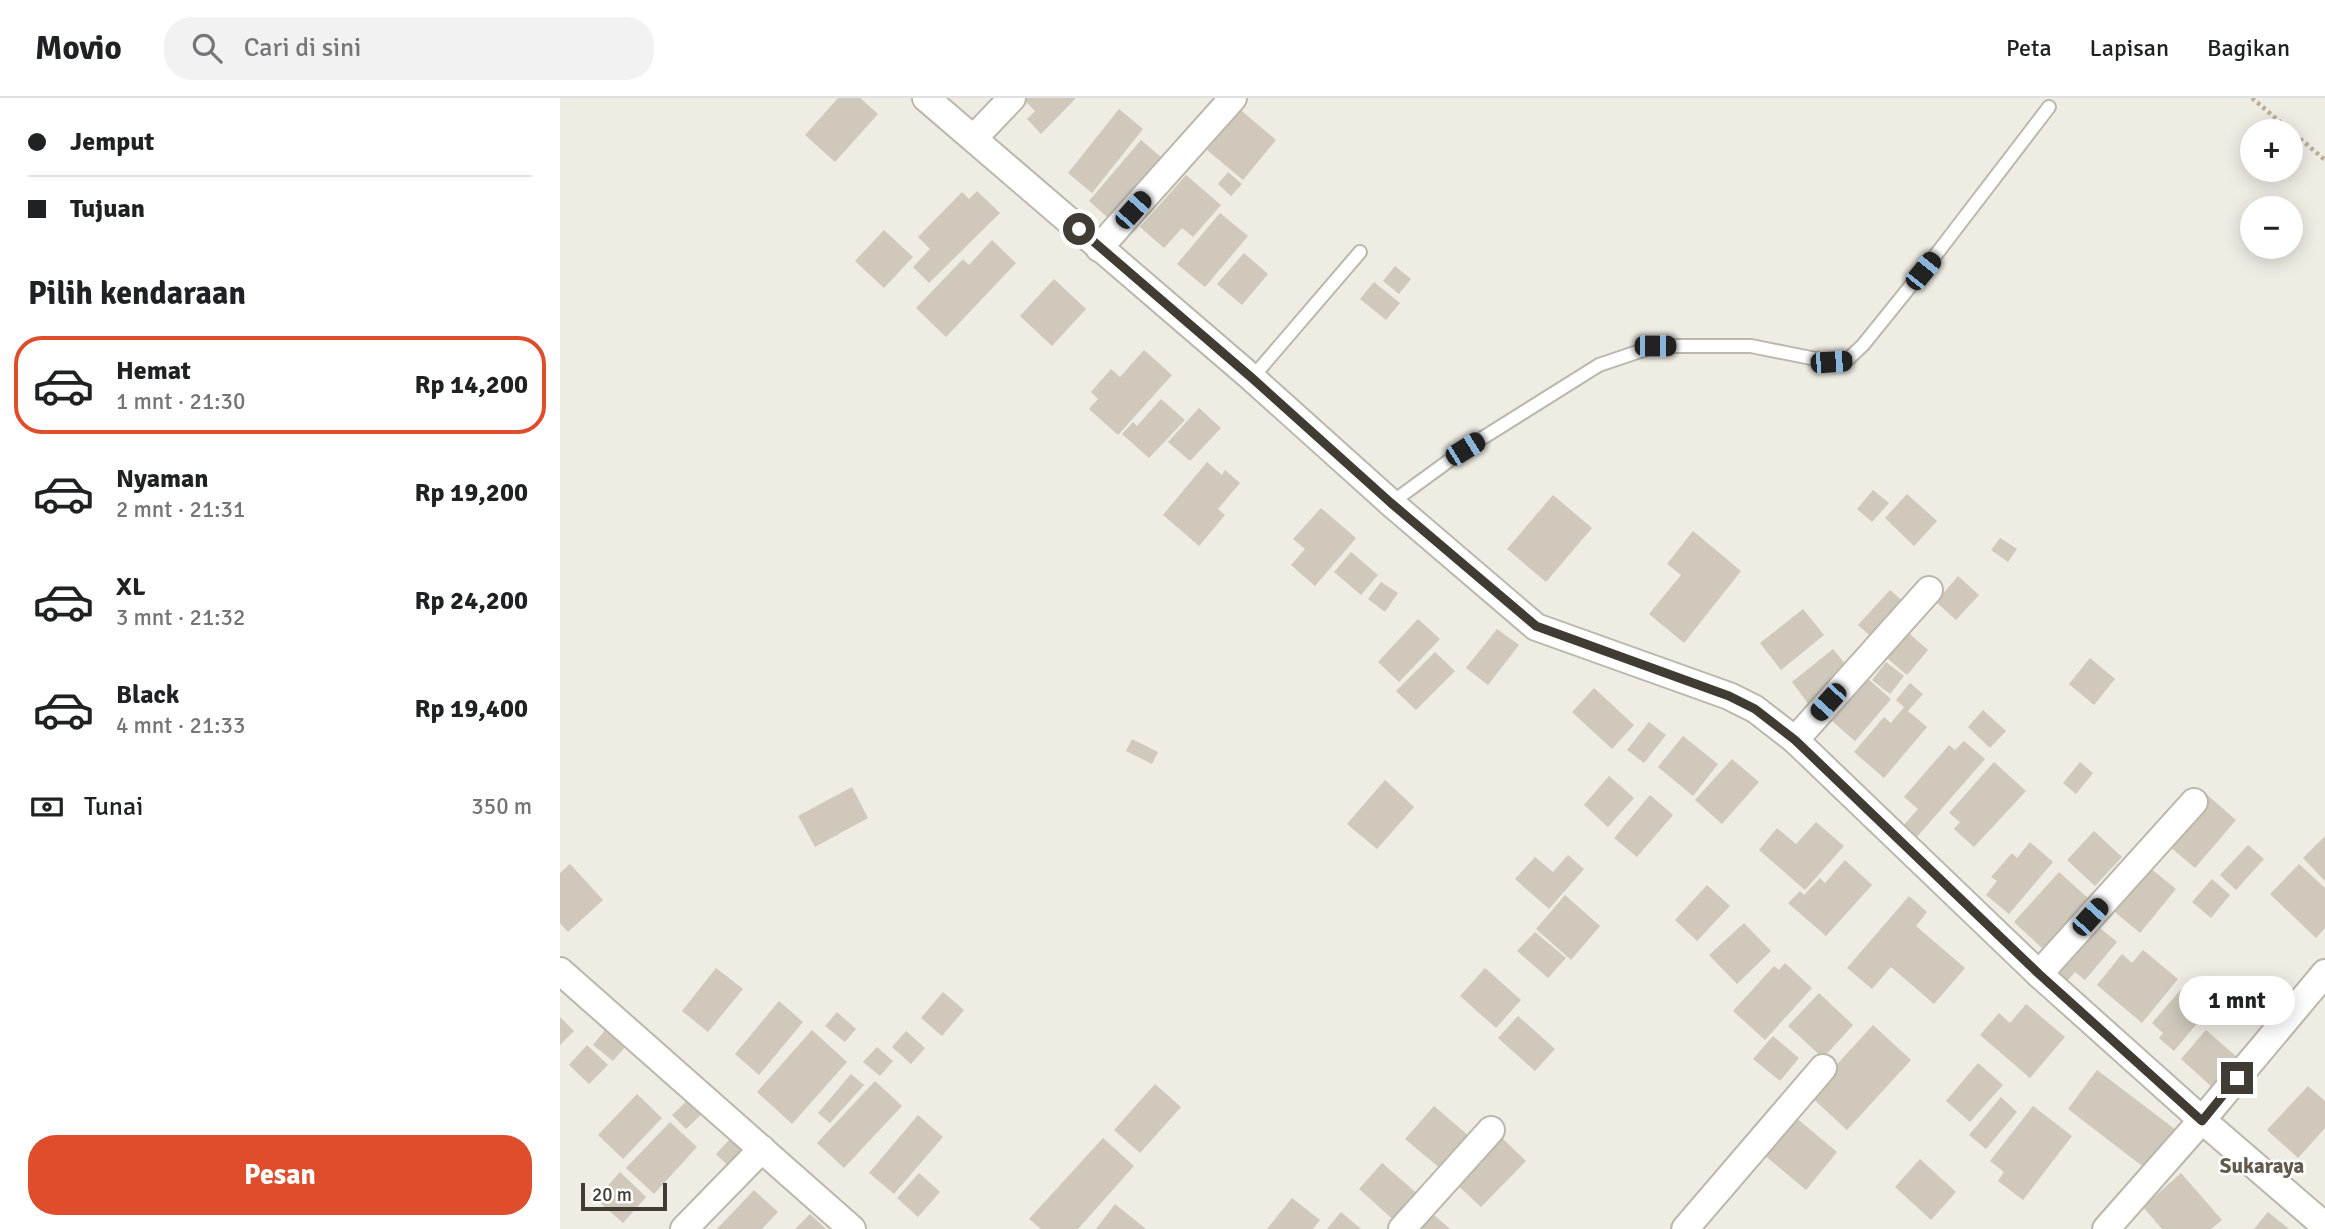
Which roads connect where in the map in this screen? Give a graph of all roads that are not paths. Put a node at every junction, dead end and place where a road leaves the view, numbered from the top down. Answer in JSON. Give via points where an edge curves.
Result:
{"nodes":[{"id":1,"x":926,"y":98,"type":"edge"},
{"id":2,"x":1012,"y":98,"type":"edge"},
{"id":3,"x":1233,"y":98,"type":"edge"},
{"id":4,"x":2049,"y":107,"type":"dead end"},
{"id":5,"x":974,"y":138,"type":"junction"},
{"id":6,"x":1099,"y":248,"type":"junction"},
{"id":7,"x":1360,"y":252,"type":"dead end"},
{"id":8,"x":1252,"y":378,"type":"junction"},
{"id":9,"x":1391,"y":503,"type":"junction"},
{"id":10,"x":1929,"y":590,"type":"dead end"},
{"id":11,"x":1795,"y":740,"type":"junction"},
{"id":12,"x":2194,"y":802,"type":"dead end"},
{"id":13,"x":560,"y":971,"type":"edge"},
{"id":14,"x":2325,"y":972,"type":"edge"},
{"id":15,"x":2039,"y":974,"type":"junction"},
{"id":16,"x":1822,"y":1068,"type":"dead end"},
{"id":17,"x":2202,"y":1121,"type":"junction"},
{"id":18,"x":1492,"y":1130,"type":"dead end"},
{"id":19,"x":762,"y":1149,"type":"junction"},
{"id":20,"x":2325,"y":1226,"type":"edge"},
{"id":21,"x":684,"y":1229,"type":"edge"},
{"id":22,"x":852,"y":1229,"type":"edge"},
{"id":23,"x":1402,"y":1229,"type":"edge"},
{"id":24,"x":1685,"y":1229,"type":"edge"},
{"id":25,"x":2106,"y":1229,"type":"edge"}],
"edges":[{"from":1,"to":5,"type":"street"},
{"from":2,"to":5,"type":"street"},
{"from":3,"to":6,"type":"street"},
{"from":4,"to":9,"type":"lane","via":[[1938,253],[1846,361],[1751,346],[1655,346],[1599,365],[1465,449]]},
{"from":5,"to":6,"type":"street"},
{"from":6,"to":8,"type":"street"},
{"from":7,"to":8,"type":"lane"},
{"from":8,"to":9,"type":"street"},
{"from":9,"to":11,"type":"street","via":[[1536,626],[1729,696],[1755,709]]},
{"from":10,"to":11,"type":"street"},
{"from":11,"to":15,"type":"street"},
{"from":12,"to":15,"type":"street"},
{"from":13,"to":19,"type":"street"},
{"from":14,"to":17,"type":"street"},
{"from":15,"to":17,"type":"street"},
{"from":16,"to":24,"type":"street"},
{"from":17,"to":20,"type":"street"},
{"from":17,"to":25,"type":"street"},
{"from":18,"to":23,"type":"street"},
{"from":19,"to":21,"type":"street"},
{"from":19,"to":22,"type":"street"}]}
